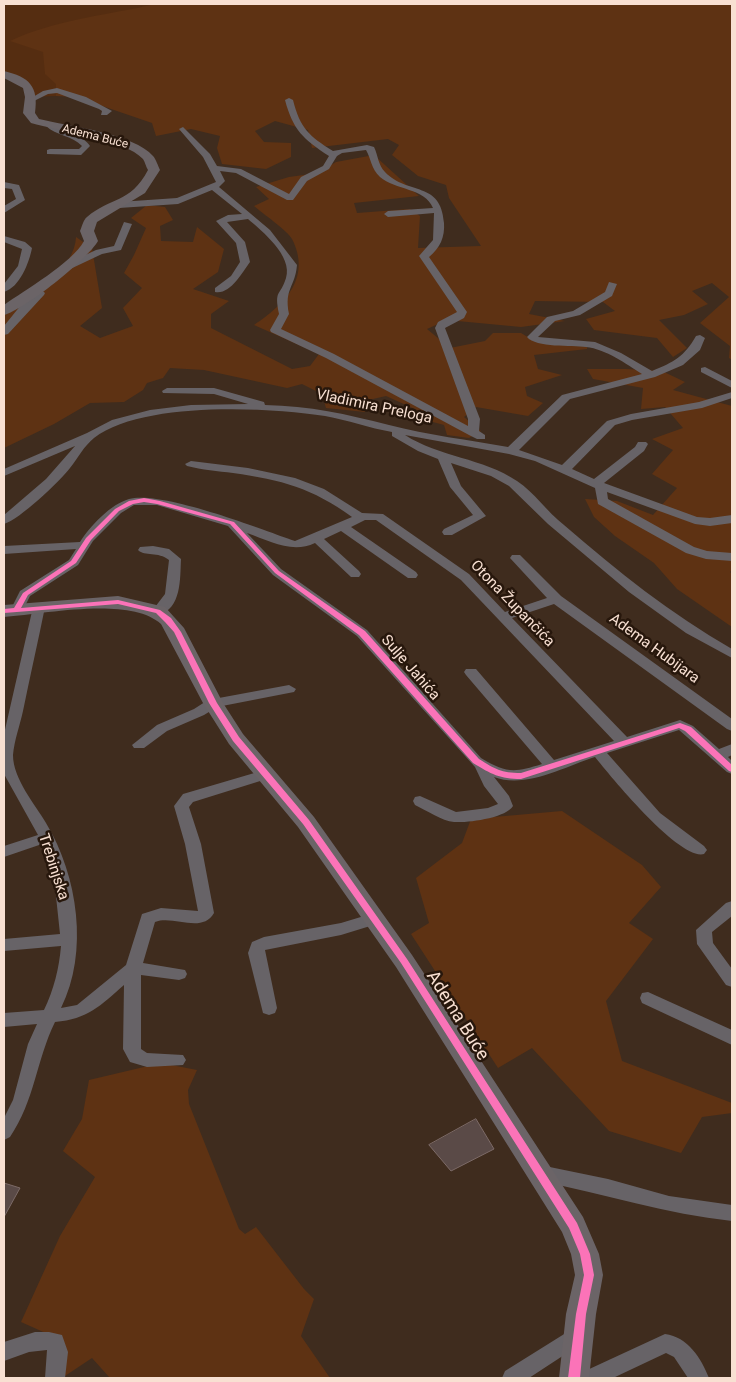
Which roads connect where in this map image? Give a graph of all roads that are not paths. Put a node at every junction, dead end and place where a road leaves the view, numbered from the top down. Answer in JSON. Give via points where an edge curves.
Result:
{"nodes":[{"id":1,"x":4,"y":74,"type":"edge"},
{"id":2,"x":32,"y":100,"type":"junction"},
{"id":3,"x":289,"y":100,"type":"dead end"},
{"id":4,"x":104,"y":113,"type":"dead end"},
{"id":5,"x":50,"y":126,"type":"junction"},
{"id":6,"x":184,"y":129,"type":"dead end"},
{"id":7,"x":50,"y":152,"type":"dead end"},
{"id":8,"x":333,"y":155,"type":"junction"},
{"id":9,"x":215,"y":168,"type":"junction"},
{"id":10,"x":4,"y":185,"type":"edge"},
{"id":11,"x":214,"y":187,"type":"junction"},
{"id":12,"x":120,"y":204,"type":"junction"},
{"id":13,"x":4,"y":210,"type":"edge"},
{"id":14,"x":439,"y":210,"type":"junction"},
{"id":15,"x":388,"y":214,"type":"dead end"},
{"id":16,"x":249,"y":216,"type":"junction"},
{"id":17,"x":127,"y":224,"type":"dead end"},
{"id":18,"x":4,"y":239,"type":"edge"},
{"id":19,"x":63,"y":269,"type":"junction"},
{"id":20,"x":612,"y":284,"type":"dead end"},
{"id":21,"x":4,"y":289,"type":"edge"},
{"id":22,"x":35,"y":289,"type":"junction"},
{"id":23,"x":218,"y":290,"type":"dead end"},
{"id":24,"x":4,"y":311,"type":"edge"},
{"id":25,"x":275,"y":330,"type":"joint"},
{"id":26,"x":4,"y":332,"type":"edge"},
{"id":27,"x":700,"y":338,"type":"dead end"},
{"id":28,"x":705,"y":370,"type":"dead end"},
{"id":29,"x":651,"y":375,"type":"junction"},
{"id":30,"x":732,"y":385,"type":"edge"},
{"id":31,"x":167,"y":391,"type":"dead end"},
{"id":32,"x":732,"y":395,"type":"edge"},
{"id":33,"x":270,"y":408,"type":"junction"},
{"id":34,"x":387,"y":428,"type":"junction"},
{"id":35,"x":473,"y":433,"type":"junction"},
{"id":36,"x":91,"y":435,"type":"junction"},
{"id":37,"x":642,"y":444,"type":"dead end"},
{"id":38,"x":508,"y":450,"type":"junction"},
{"id":39,"x":443,"y":458,"type":"junction"},
{"id":40,"x":191,"y":464,"type":"dead end"},
{"id":41,"x":564,"y":470,"type":"junction"},
{"id":42,"x":4,"y":473,"type":"edge"},
{"id":43,"x":598,"y":485,"type":"junction"},
{"id":44,"x":361,"y":518,"type":"junction"},
{"id":45,"x":732,"y":519,"type":"edge"},
{"id":46,"x":4,"y":520,"type":"edge"},
{"id":47,"x":232,"y":522,"type":"junction"},
{"id":48,"x":343,"y":527,"type":"junction"},
{"id":49,"x":448,"y":532,"type":"dead end"},
{"id":50,"x":317,"y":539,"type":"junction"},
{"id":51,"x":84,"y":545,"type":"junction"},
{"id":52,"x":4,"y":550,"type":"edge"},
{"id":53,"x":144,"y":550,"type":"dead end"},
{"id":54,"x":516,"y":558,"type":"dead end"},
{"id":55,"x":732,"y":558,"type":"edge"},
{"id":56,"x":355,"y":574,"type":"dead end"},
{"id":57,"x":412,"y":575,"type":"dead end"},
{"id":58,"x":556,"y":599,"type":"junction"},
{"id":59,"x":20,"y":609,"type":"edge"},
{"id":60,"x":158,"y":611,"type":"junction"},
{"id":61,"x":502,"y":617,"type":"junction"},
{"id":62,"x":732,"y":654,"type":"edge"},
{"id":63,"x":471,"y":672,"type":"dead end"},
{"id":64,"x":289,"y":690,"type":"dead end"},
{"id":65,"x":213,"y":703,"type":"junction"},
{"id":66,"x":732,"y":726,"type":"edge"},
{"id":67,"x":623,"y":742,"type":"junction"},
{"id":68,"x":139,"y":745,"type":"dead end"},
{"id":69,"x":732,"y":749,"type":"edge"},
{"id":70,"x":597,"y":751,"type":"junction"},
{"id":71,"x":718,"y":756,"type":"junction"},
{"id":72,"x":481,"y":764,"type":"junction"},
{"id":73,"x":551,"y":766,"type":"junction"},
{"id":74,"x":732,"y":770,"type":"edge"},
{"id":75,"x":268,"y":774,"type":"junction"},
{"id":76,"x":11,"y":795,"type":"edge"},
{"id":77,"x":420,"y":800,"type":"dead end"},
{"id":78,"x":47,"y":837,"type":"junction"},
{"id":79,"x":699,"y":850,"type":"dead end"},
{"id":80,"x":4,"y":852,"type":"edge"},
{"id":81,"x":732,"y":907,"type":"edge"},
{"id":82,"x":374,"y":919,"type":"junction"},
{"id":83,"x":69,"y":939,"type":"junction"},
{"id":84,"x":4,"y":945,"type":"edge"},
{"id":85,"x":133,"y":968,"type":"junction"},
{"id":86,"x":179,"y":974,"type":"dead end"},
{"id":87,"x":732,"y":981,"type":"edge"},
{"id":88,"x":648,"y":998,"type":"dead end"},
{"id":89,"x":269,"y":1008,"type":"dead end"},
{"id":90,"x":50,"y":1015,"type":"junction"},
{"id":91,"x":4,"y":1020,"type":"edge"},
{"id":92,"x":732,"y":1038,"type":"edge"},
{"id":93,"x":177,"y":1060,"type":"dead end"},
{"id":94,"x":4,"y":1132,"type":"edge"},
{"id":95,"x":539,"y":1173,"type":"junction"},
{"id":96,"x":732,"y":1213,"type":"edge"},
{"id":97,"x":580,"y":1334,"type":"junction"},
{"id":98,"x":6,"y":1348,"type":"edge"},
{"id":99,"x":55,"y":1378,"type":"edge"},
{"id":100,"x":512,"y":1378,"type":"edge"},
{"id":101,"x":574,"y":1378,"type":"edge"},
{"id":102,"x":592,"y":1378,"type":"edge"},
{"id":103,"x":699,"y":1378,"type":"edge"}],
"edges":[{"from":1,"to":2,"type":"street","name":"Adema Buće","via":[[26,84]]},
{"from":2,"to":4,"type":"street","via":[[47,91],[59,90],[108,111]]},
{"from":2,"to":5,"type":"street","name":"Adema Buće","via":[[31,117]]},
{"from":3,"to":8,"type":"street","via":[[294,122],[304,134]]},
{"from":5,"to":7,"type":"street","via":[[80,139],[86,146],[81,152]]},
{"from":5,"to":12,"type":"street","name":"Adema Buće","via":[[114,140],[148,157],[153,171],[148,184]]},
{"from":6,"to":9,"type":"street"},
{"from":8,"to":9,"type":"street","via":[[327,167],[302,181],[290,198],[238,171]]},
{"from":8,"to":14,"type":"street","via":[[367,146],[385,177],[428,194]]},
{"from":9,"to":11,"type":"street","via":[[221,182]]},
{"from":10,"to":13,"type":"street","via":[[16,187],[21,196],[21,200]]},
{"from":11,"to":12,"type":"street","via":[[178,201]]},
{"from":11,"to":16,"type":"street"},
{"from":12,"to":19,"type":"street","name":"Adema Buće","via":[[91,220],[87,231],[90,245]]},
{"from":14,"to":15,"type":"street"},
{"from":14,"to":35,"type":"street","via":[[440,235],[435,248],[424,256],[462,312],[440,328],[469,403],[474,419]]},
{"from":16,"to":23,"type":"street","via":[[220,221],[240,242],[245,262],[234,278]]},
{"from":16,"to":25,"type":"street","via":[[285,253],[292,265],[291,278],[283,290],[284,314]]},
{"from":17,"to":19,"type":"street","name":"Adema Buće","via":[[118,248],[99,252]]},
{"from":18,"to":21,"type":"street","via":[[27,248],[26,262]]},
{"from":19,"to":22,"type":"street","name":"Adema Buće"},
{"from":20,"to":29,"type":"street","via":[[609,294],[576,313],[549,320],[532,337],[536,340],[591,344]]},
{"from":22,"to":24,"type":"street","name":"Adema Buće"},
{"from":22,"to":26,"type":"street","via":[[39,295]]},
{"from":25,"to":35,"type":"street"},
{"from":27,"to":29,"type":"street","via":[[696,348],[679,363]]},
{"from":28,"to":30,"type":"street"},
{"from":29,"to":38,"type":"street","via":[[566,397]]},
{"from":31,"to":33,"type":"street","via":[[214,391]]},
{"from":32,"to":41,"type":"street","via":[[702,405],[611,423]]},
{"from":33,"to":34,"type":"street","name":"Vladimira Preloga","via":[[326,412]]},
{"from":33,"to":36,"type":"street","name":"Vladimira Preloga","via":[[212,407],[132,415]]},
{"from":34,"to":38,"type":"street","name":"Vladimira Preloga"},
{"from":34,"to":39,"type":"street","via":[[400,438]]},
{"from":35,"to":38,"type":"street"},
{"from":36,"to":42,"type":"street"},
{"from":36,"to":46,"type":"street","name":"Vladimira Preloga","via":[[63,469]]},
{"from":37,"to":43,"type":"street"},
{"from":38,"to":41,"type":"street","name":"Vladimira Preloga"},
{"from":39,"to":49,"type":"street","via":[[456,486],[480,516]]},
{"from":39,"to":62,"type":"street","via":[[508,480],[638,595],[698,636]]},
{"from":40,"to":44,"type":"street","name":"Otona Župančića","via":[[306,485]]},
{"from":41,"to":43,"type":"street","name":"Vladimira Preloga"},
{"from":43,"to":45,"type":"street","name":"Vladimira Preloga","via":[[703,522]]},
{"from":43,"to":55,"type":"street","via":[[602,501],[690,550]]},
{"from":44,"to":48,"type":"street"},
{"from":44,"to":61,"type":"street","name":"Otona Župančića","via":[[378,517],[458,571]]},
{"from":47,"to":50,"type":"street","via":[[294,545]]},
{"from":47,"to":51,"type":"street","via":[[184,508],[138,500],[117,510]]},
{"from":47,"to":72,"type":"street","name":"Sulje Jahića","via":[[277,572],[362,633],[460,746]]},
{"from":48,"to":50,"type":"street"},
{"from":48,"to":57,"type":"street"},
{"from":50,"to":56,"type":"street"},
{"from":51,"to":52,"type":"street"},
{"from":51,"to":59,"type":"street","via":[[74,562],[25,594]]},
{"from":53,"to":60,"type":"street","via":[[169,552],[175,559],[170,602]]},
{"from":54,"to":58,"type":"street","name":"Adema Hubijara"},
{"from":58,"to":61,"type":"street"},
{"from":58,"to":66,"type":"street","name":"Adema Hubijara"},
{"from":59,"to":60,"type":"street","via":[[118,602]]},
{"from":59,"to":76,"type":"street","name":"Trebinjska","via":[[6,756]]},
{"from":60,"to":65,"type":"street","name":"Adema Buće","via":[[177,632]]},
{"from":61,"to":67,"type":"street","name":"Otona Župančića"},
{"from":63,"to":73,"type":"street"},
{"from":64,"to":65,"type":"street"},
{"from":65,"to":68,"type":"street","via":[[162,728]]},
{"from":65,"to":75,"type":"street","name":"Adema Buće","via":[[236,739]]},
{"from":67,"to":70,"type":"street","name":"Sulje Jahića"},
{"from":67,"to":71,"type":"street","name":"Sulje Jahića","via":[[680,726],[688,729]]},
{"from":69,"to":71,"type":"street"},
{"from":70,"to":73,"type":"street","name":"Sulje Jahića"},
{"from":70,"to":79,"type":"street","via":[[655,817]]},
{"from":71,"to":74,"type":"street","name":"Sulje Jahića"},
{"from":72,"to":73,"type":"street","name":"Sulje Jahića","via":[[506,776],[521,776]]},
{"from":72,"to":77,"type":"street","via":[[489,783],[506,806],[491,813],[454,818]]},
{"from":75,"to":82,"type":"street","name":"Adema Buće"},
{"from":75,"to":85,"type":"street","via":[[188,798],[182,806],[206,912],[195,918],[159,914],[148,918]]},
{"from":76,"to":78,"type":"street","name":"Trebinjska"},
{"from":78,"to":80,"type":"street"},
{"from":78,"to":83,"type":"street","name":"Trebinjska","via":[[64,891]]},
{"from":81,"to":87,"type":"street","via":[[704,930],[705,944]]},
{"from":82,"to":89,"type":"street","via":[[258,946],[256,952]]},
{"from":82,"to":95,"type":"street","name":"Adema Buće"},
{"from":83,"to":84,"type":"street"},
{"from":83,"to":90,"type":"street","name":"Trebinjska","via":[[64,978]]},
{"from":85,"to":86,"type":"street"},
{"from":85,"to":90,"type":"street","via":[[83,1010]]},
{"from":85,"to":93,"type":"street","via":[[132,1049],[136,1057],[147,1060]]},
{"from":88,"to":92,"type":"street"},
{"from":90,"to":91,"type":"street"},
{"from":90,"to":94,"type":"street","name":"Trebinjska","via":[[37,1044],[26,1093]]},
{"from":95,"to":96,"type":"street","via":[[669,1204]]},
{"from":95,"to":97,"type":"street","name":"Adema Buće","via":[[573,1226],[585,1254],[589,1275]]},
{"from":97,"to":100,"type":"street"},
{"from":97,"to":101,"type":"street","name":"Adema Buće"},
{"from":98,"to":99,"type":"street","via":[[44,1339],[55,1342],[58,1352]]},
{"from":102,"to":103,"type":"street","via":[[665,1343],[673,1343]]}]}
